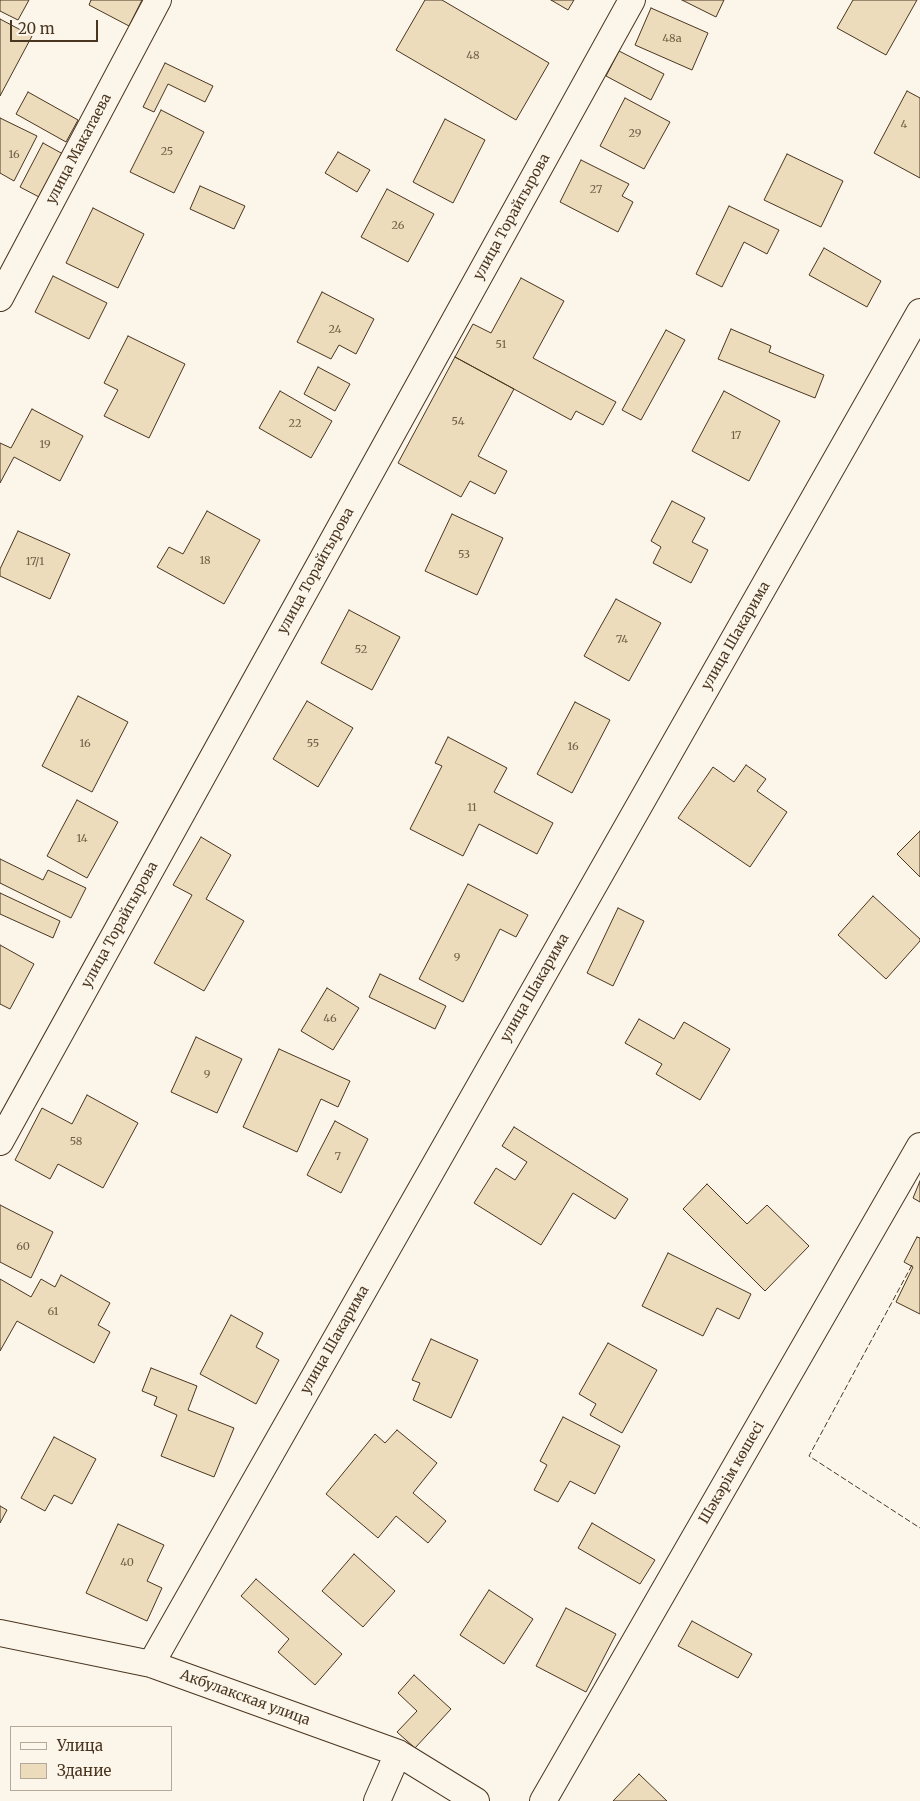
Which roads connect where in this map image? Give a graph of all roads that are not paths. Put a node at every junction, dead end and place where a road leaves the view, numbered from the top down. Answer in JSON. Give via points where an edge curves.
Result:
{"nodes":[{"id":1,"x":158,"y":0,"type":"edge"},
{"id":2,"x":632,"y":0,"type":"edge"},
{"id":3,"x":0,"y":298,"type":"edge"},
{"id":4,"x":920,"y":312,"type":"edge"},
{"id":5,"x":0,"y":1142,"type":"edge"},
{"id":6,"x":920,"y":1146,"type":"edge"},
{"id":7,"x":0,"y":1633,"type":"edge"},
{"id":8,"x":151,"y":1664,"type":"junction"},
{"id":9,"x":398,"y":1753,"type":"junction"},
{"id":10,"x":376,"y":1801,"type":"edge"},
{"id":11,"x":476,"y":1801,"type":"edge"},
{"id":12,"x":543,"y":1801,"type":"edge"}],
"edges":[{"from":1,"to":3,"type":"street","name":"улица Макатаева"},
{"from":2,"to":5,"type":"street","name":"улица Торайгырова"},
{"from":4,"to":8,"type":"street","name":"улица Шакарима"},
{"from":6,"to":12,"type":"street","name":"Шәкәрім көшесі"},
{"from":7,"to":8,"type":"street","name":"Акбулакская улица"},
{"from":8,"to":9,"type":"street","name":"Акбулакская улица"},
{"from":9,"to":10,"type":"street"},
{"from":9,"to":11,"type":"street","name":"Акбулакская улица"}]}
